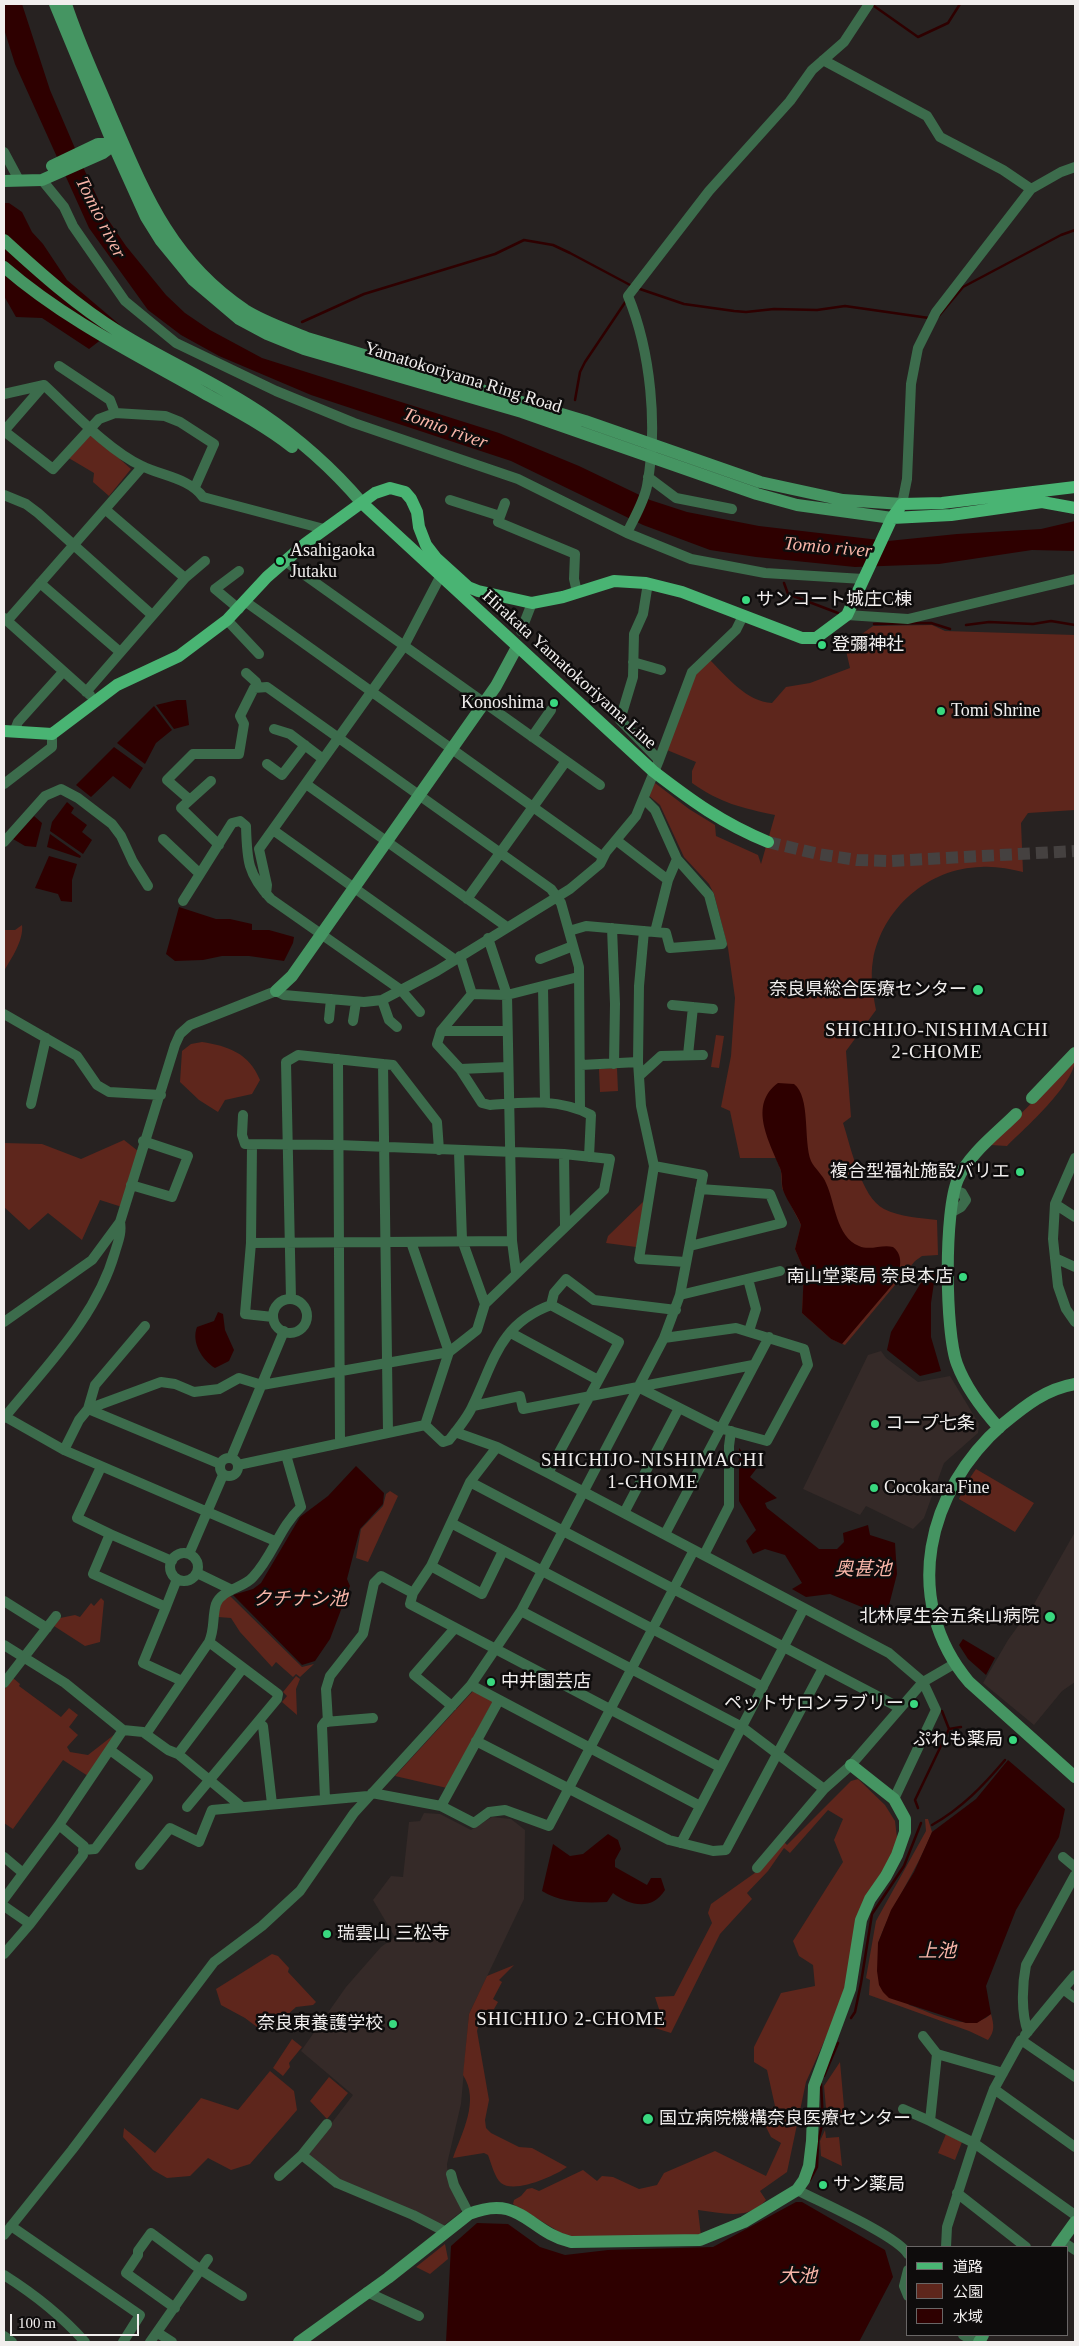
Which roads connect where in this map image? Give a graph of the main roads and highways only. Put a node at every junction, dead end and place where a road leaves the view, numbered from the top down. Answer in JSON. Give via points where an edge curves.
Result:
{"nodes":[{"id":1,"x":1075,"y":487,"type":"edge"},
{"id":2,"x":362,"y":503,"type":"junction"},
{"id":3,"x":1074,"y":507,"type":"edge"},
{"id":4,"x":890,"y":522,"type":"junction"},
{"id":5,"x":9,"y":731,"type":"edge"},
{"id":6,"x":768,"y":842,"type":"tunnel mouth"}],
"edges":[{"from":1,"to":4,"type":"main road","name":"Hirakata Yamatokoriyama Line","via":[[942,503],[902,504]]},
{"from":2,"to":4,"type":"main road","name":"Hirakata Yamatokoriyama Line","via":[[375,493],[390,488],[405,492],[417,512],[418,527],[426,545],[468,587],[532,603],[614,581],[648,583],[682,592],[802,638],[816,638],[847,615]]},
{"from":2,"to":5,"type":"main road","name":"Hirakata Yamatokoriyama Line","via":[[285,561],[228,620],[180,656],[117,685],[52,734]]},
{"from":2,"to":6,"type":"main road","name":"Hirakata Yamatokoriyama Line","via":[[440,577],[656,765],[699,807],[734,828]]},
{"from":3,"to":4,"type":"main road","via":[[1042,502]]}]}
